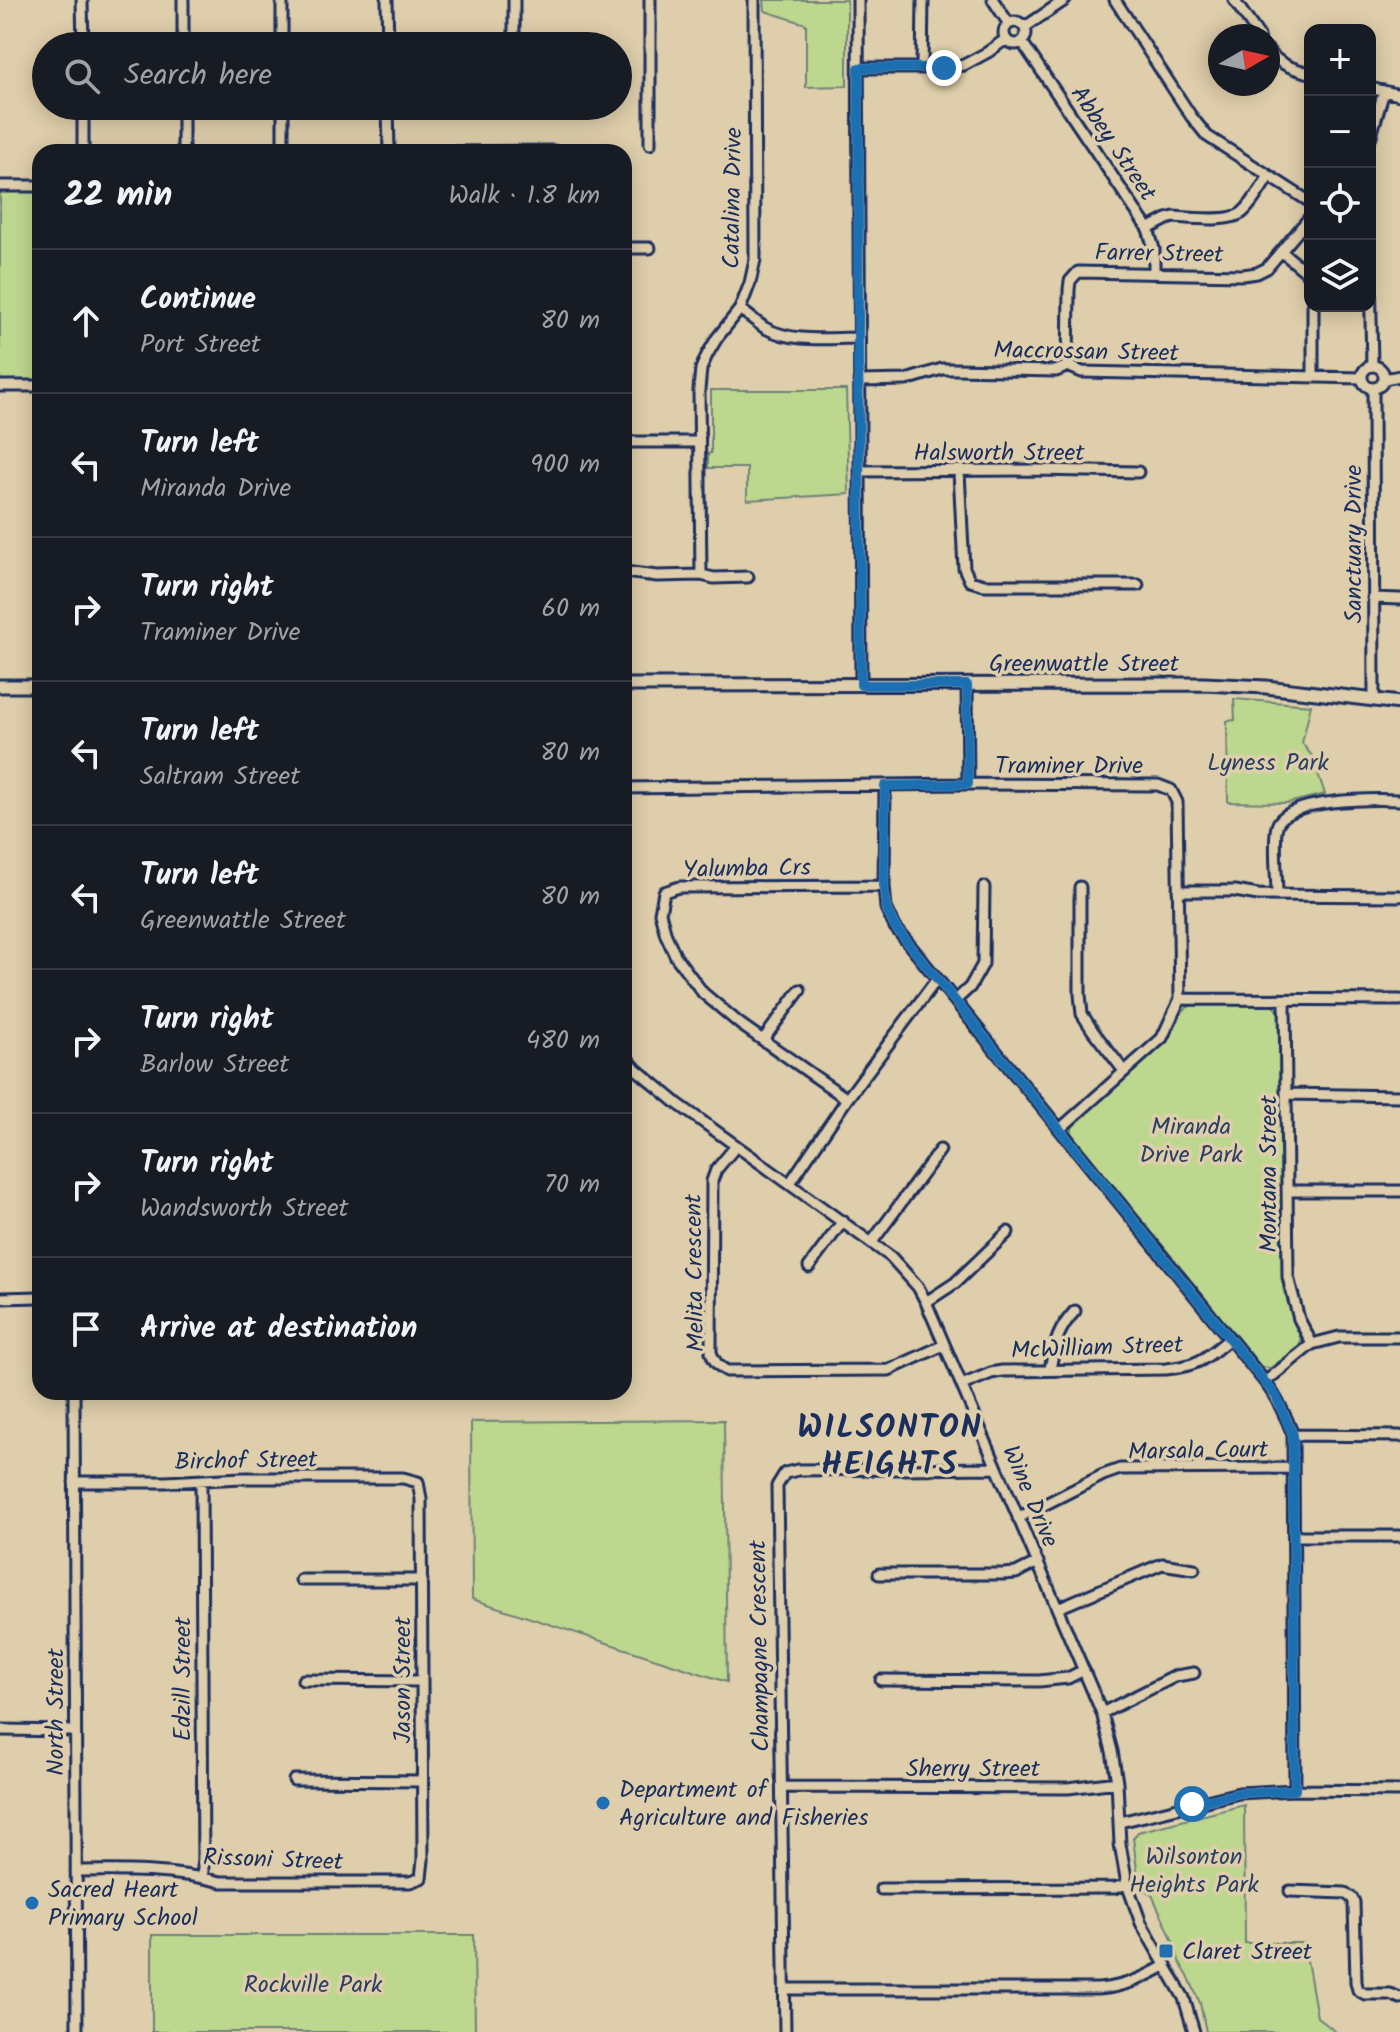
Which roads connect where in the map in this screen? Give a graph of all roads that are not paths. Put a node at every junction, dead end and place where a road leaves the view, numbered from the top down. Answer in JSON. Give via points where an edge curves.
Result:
{"nodes":[{"id":1,"x":82,"y":0,"type":"edge"},
{"id":2,"x":183,"y":0,"type":"edge"},
{"id":3,"x":282,"y":0,"type":"edge"},
{"id":4,"x":387,"y":0,"type":"edge"},
{"id":5,"x":514,"y":0,"type":"edge"},
{"id":6,"x":650,"y":0,"type":"edge"},
{"id":7,"x":754,"y":0,"type":"edge"},
{"id":8,"x":858,"y":0,"type":"edge"},
{"id":9,"x":923,"y":0,"type":"edge"},
{"id":10,"x":993,"y":0,"type":"edge"},
{"id":11,"x":1065,"y":0,"type":"edge"},
{"id":12,"x":1115,"y":0,"type":"edge"},
{"id":13,"x":1234,"y":0,"type":"edge"},
{"id":14,"x":1009,"y":24,"type":"junction"},
{"id":15,"x":1251,"y":24,"type":"edge"},
{"id":16,"x":1025,"y":27,"type":"junction"},
{"id":17,"x":83,"y":32,"type":"edge"},
{"id":18,"x":183,"y":32,"type":"edge"},
{"id":19,"x":282,"y":32,"type":"edge"},
{"id":20,"x":388,"y":32,"type":"edge"},
{"id":21,"x":514,"y":32,"type":"edge"},
{"id":22,"x":1006,"y":39,"type":"junction"},
{"id":23,"x":1022,"y":42,"type":"junction"},
{"id":24,"x":1280,"y":62,"type":"edge"},
{"id":25,"x":922,"y":67,"type":"junction"},
{"id":26,"x":859,"y":68,"type":"junction"},
{"id":27,"x":1304,"y":72,"type":"edge"},
{"id":28,"x":1376,"y":89,"type":"edge"},
{"id":29,"x":1384,"y":91,"type":"junction"},
{"id":30,"x":1400,"y":95,"type":"edge"},
{"id":31,"x":1376,"y":118,"type":"edge"},
{"id":32,"x":83,"y":120,"type":"edge"},
{"id":33,"x":183,"y":120,"type":"edge"},
{"id":34,"x":283,"y":120,"type":"edge"},
{"id":35,"x":388,"y":120,"type":"edge"},
{"id":36,"x":83,"y":144,"type":"edge"},
{"id":37,"x":183,"y":144,"type":"edge"},
{"id":38,"x":283,"y":144,"type":"edge"},
{"id":39,"x":389,"y":144,"type":"edge"},
{"id":40,"x":650,"y":144,"type":"dead end"},
{"id":41,"x":1269,"y":176,"type":"junction"},
{"id":42,"x":0,"y":186,"type":"edge"},
{"id":43,"x":32,"y":186,"type":"edge"},
{"id":44,"x":1304,"y":198,"type":"edge"},
{"id":45,"x":1304,"y":223,"type":"edge"},
{"id":46,"x":1148,"y":229,"type":"junction"},
{"id":47,"x":632,"y":248,"type":"edge"},
{"id":48,"x":650,"y":248,"type":"dead end"},
{"id":49,"x":1282,"y":252,"type":"junction"},
{"id":50,"x":1304,"y":270,"type":"edge"},
{"id":51,"x":1154,"y":273,"type":"junction"},
{"id":52,"x":740,"y":309,"type":"junction"},
{"id":53,"x":1313,"y":312,"type":"edge"},
{"id":54,"x":1371,"y":312,"type":"edge"},
{"id":55,"x":858,"y":338,"type":"junction"},
{"id":56,"x":1372,"y":365,"type":"junction"},
{"id":57,"x":1068,"y":366,"type":"junction"},
{"id":58,"x":1313,"y":376,"type":"junction"},
{"id":59,"x":1400,"y":376,"type":"edge"},
{"id":60,"x":1361,"y":378,"type":"junction"},
{"id":61,"x":1384,"y":379,"type":"junction"},
{"id":62,"x":859,"y":381,"type":"junction"},
{"id":63,"x":0,"y":386,"type":"edge"},
{"id":64,"x":32,"y":386,"type":"edge"},
{"id":65,"x":1373,"y":388,"type":"junction"},
{"id":66,"x":632,"y":442,"type":"edge"},
{"id":67,"x":699,"y":442,"type":"junction"},
{"id":68,"x":860,"y":471,"type":"junction"},
{"id":69,"x":959,"y":472,"type":"junction"},
{"id":70,"x":1138,"y":472,"type":"dead end"},
{"id":71,"x":632,"y":573,"type":"edge"},
{"id":72,"x":701,"y":575,"type":"junction"},
{"id":73,"x":748,"y":577,"type":"dead end"},
{"id":74,"x":1138,"y":585,"type":"dead end"},
{"id":75,"x":1373,"y":598,"type":"junction"},
{"id":76,"x":1400,"y":599,"type":"edge"},
{"id":77,"x":632,"y":685,"type":"edge"},
{"id":78,"x":861,"y":685,"type":"junction"},
{"id":79,"x":967,"y":685,"type":"junction"},
{"id":80,"x":0,"y":686,"type":"edge"},
{"id":81,"x":32,"y":686,"type":"edge"},
{"id":82,"x":1374,"y":700,"type":"junction"},
{"id":83,"x":1400,"y":703,"type":"edge"},
{"id":84,"x":968,"y":784,"type":"junction"},
{"id":85,"x":885,"y":786,"type":"junction"},
{"id":86,"x":632,"y":788,"type":"edge"},
{"id":87,"x":1400,"y":800,"type":"edge"},
{"id":88,"x":884,"y":886,"type":"junction"},
{"id":89,"x":984,"y":887,"type":"dead end"},
{"id":90,"x":1080,"y":887,"type":"dead end"},
{"id":91,"x":1178,"y":891,"type":"junction"},
{"id":92,"x":1277,"y":895,"type":"junction"},
{"id":93,"x":1400,"y":896,"type":"edge"},
{"id":94,"x":937,"y":979,"type":"junction"},
{"id":95,"x":800,"y":990,"type":"dead end"},
{"id":96,"x":1180,"y":999,"type":"junction"},
{"id":97,"x":1285,"y":1000,"type":"junction"},
{"id":98,"x":1400,"y":1000,"type":"edge"},
{"id":99,"x":955,"y":1001,"type":"junction"},
{"id":100,"x":763,"y":1040,"type":"junction"},
{"id":101,"x":632,"y":1064,"type":"edge"},
{"id":102,"x":1124,"y":1071,"type":"junction"},
{"id":103,"x":1287,"y":1094,"type":"junction"},
{"id":104,"x":1400,"y":1096,"type":"edge"},
{"id":105,"x":847,"y":1099,"type":"junction"},
{"id":106,"x":1060,"y":1129,"type":"junction"},
{"id":107,"x":736,"y":1146,"type":"junction"},
{"id":108,"x":940,"y":1150,"type":"dead end"},
{"id":109,"x":790,"y":1183,"type":"junction"},
{"id":110,"x":1287,"y":1191,"type":"junction"},
{"id":111,"x":1400,"y":1191,"type":"edge"},
{"id":112,"x":843,"y":1221,"type":"junction"},
{"id":113,"x":1008,"y":1232,"type":"dead end"},
{"id":114,"x":872,"y":1242,"type":"junction"},
{"id":115,"x":809,"y":1267,"type":"dead end"},
{"id":116,"x":32,"y":1297,"type":"edge"},
{"id":117,"x":0,"y":1298,"type":"edge"},
{"id":118,"x":926,"y":1302,"type":"junction"},
{"id":119,"x":1075,"y":1311,"type":"dead end"},
{"id":120,"x":1400,"y":1337,"type":"edge"},
{"id":121,"x":1229,"y":1339,"type":"junction"},
{"id":122,"x":1312,"y":1344,"type":"junction"},
{"id":123,"x":944,"y":1345,"type":"junction"},
{"id":124,"x":1050,"y":1369,"type":"junction"},
{"id":125,"x":1265,"y":1382,"type":"junction"},
{"id":126,"x":962,"y":1385,"type":"junction"},
{"id":127,"x":74,"y":1400,"type":"edge"},
{"id":128,"x":1293,"y":1435,"type":"junction"},
{"id":129,"x":1400,"y":1436,"type":"edge"},
{"id":130,"x":997,"y":1468,"type":"junction"},
{"id":131,"x":1292,"y":1468,"type":"junction"},
{"id":132,"x":201,"y":1481,"type":"junction"},
{"id":133,"x":74,"y":1482,"type":"junction"},
{"id":134,"x":418,"y":1482,"type":"joint"},
{"id":135,"x":1018,"y":1518,"type":"junction"},
{"id":136,"x":1294,"y":1536,"type":"junction"},
{"id":137,"x":1400,"y":1536,"type":"edge"},
{"id":138,"x":1038,"y":1562,"type":"junction"},
{"id":139,"x":1194,"y":1569,"type":"dead end"},
{"id":140,"x":879,"y":1574,"type":"dead end"},
{"id":141,"x":301,"y":1580,"type":"dead end"},
{"id":142,"x":422,"y":1580,"type":"junction"},
{"id":143,"x":1058,"y":1608,"type":"junction"},
{"id":144,"x":1084,"y":1670,"type":"junction"},
{"id":145,"x":1194,"y":1673,"type":"dead end"},
{"id":146,"x":303,"y":1680,"type":"dead end"},
{"id":147,"x":881,"y":1680,"type":"dead end"},
{"id":148,"x":422,"y":1681,"type":"junction"},
{"id":149,"x":1102,"y":1713,"type":"junction"},
{"id":150,"x":0,"y":1730,"type":"edge"},
{"id":151,"x":75,"y":1731,"type":"junction"},
{"id":152,"x":294,"y":1780,"type":"dead end"},
{"id":153,"x":422,"y":1781,"type":"junction"},
{"id":154,"x":1117,"y":1782,"type":"junction"},
{"id":155,"x":782,"y":1787,"type":"junction"},
{"id":156,"x":1295,"y":1790,"type":"junction"},
{"id":157,"x":1400,"y":1791,"type":"edge"},
{"id":158,"x":1120,"y":1822,"type":"junction"},
{"id":159,"x":76,"y":1871,"type":"junction"},
{"id":160,"x":203,"y":1877,"type":"junction"},
{"id":161,"x":421,"y":1878,"type":"joint"},
{"id":162,"x":1127,"y":1884,"type":"junction"},
{"id":163,"x":881,"y":1889,"type":"dead end"},
{"id":164,"x":1290,"y":1891,"type":"dead end"},
{"id":165,"x":1166,"y":1965,"type":"junction"},
{"id":166,"x":785,"y":1989,"type":"junction"},
{"id":167,"x":1400,"y":1998,"type":"edge"},
{"id":168,"x":77,"y":2032,"type":"edge"},
{"id":169,"x":785,"y":2032,"type":"edge"},
{"id":170,"x":1194,"y":2032,"type":"edge"}],
"edges":[{"from":1,"to":17,"type":"street"},
{"from":2,"to":18,"type":"street"},
{"from":3,"to":19,"type":"street"},
{"from":4,"to":20,"type":"street"},
{"from":5,"to":21,"type":"street"},
{"from":6,"to":40,"type":"street"},
{"from":7,"to":52,"type":"street","name":"Catalina Drive","via":[[755,260]]},
{"from":8,"to":26,"type":"street"},
{"from":9,"to":25,"type":"street"},
{"from":10,"to":14,"type":"street"},
{"from":11,"to":16,"type":"street"},
{"from":12,"to":41,"type":"street","via":[[1200,128]]},
{"from":13,"to":15,"type":"street"},
{"from":14,"to":16,"type":"street","via":[[1016,21]]},
{"from":14,"to":22,"type":"street"},
{"from":16,"to":23,"type":"street"},
{"from":22,"to":23,"type":"street"},
{"from":22,"to":25,"type":"street","via":[[964,65]]},
{"from":23,"to":46,"type":"street","name":"Abbey Street"},
{"from":24,"to":27,"type":"street"},
{"from":25,"to":26,"type":"street"},
{"from":26,"to":55,"type":"street"},
{"from":28,"to":29,"type":"street"},
{"from":29,"to":30,"type":"street"},
{"from":29,"to":31,"type":"street"},
{"from":32,"to":36,"type":"street"},
{"from":33,"to":37,"type":"street"},
{"from":34,"to":38,"type":"street"},
{"from":35,"to":39,"type":"street"},
{"from":41,"to":44,"type":"street"},
{"from":41,"to":46,"type":"street","via":[[1237,216],[1174,217]]},
{"from":42,"to":43,"type":"street"},
{"from":45,"to":49,"type":"street","name":"Farrer Street"},
{"from":46,"to":51,"type":"street","name":"Abbey Street"},
{"from":47,"to":48,"type":"street"},
{"from":49,"to":50,"type":"street"},
{"from":49,"to":51,"type":"street","name":"Farrer Street","via":[[1267,268],[1251,274]]},
{"from":51,"to":57,"type":"street","name":"Farrer Street","via":[[1073,276]]},
{"from":52,"to":55,"type":"street","via":[[783,335]]},
{"from":52,"to":67,"type":"street","name":"Catalina Drive","via":[[701,369]]},
{"from":53,"to":58,"type":"street"},
{"from":54,"to":56,"type":"street"},
{"from":55,"to":62,"type":"street"},
{"from":56,"to":60,"type":"street"},
{"from":56,"to":61,"type":"street","via":[[1382,370]]},
{"from":57,"to":58,"type":"street","name":"Maccrossan Street","via":[[1082,372]]},
{"from":57,"to":62,"type":"street","name":"Maccrossan Street","via":[[1056,371],[942,369],[906,380]]},
{"from":58,"to":60,"type":"street","name":"Maccrossan Street"},
{"from":59,"to":61,"type":"street"},
{"from":60,"to":65,"type":"street"},
{"from":61,"to":65,"type":"street"},
{"from":62,"to":68,"type":"street"},
{"from":63,"to":64,"type":"street"},
{"from":65,"to":75,"type":"street","name":"Sanctuary Drive"},
{"from":66,"to":67,"type":"street"},
{"from":67,"to":72,"type":"street","name":"Catalina Drive"},
{"from":68,"to":69,"type":"street","name":"Halsworth Street"},
{"from":68,"to":78,"type":"street"},
{"from":69,"to":70,"type":"street","name":"Halsworth Street"},
{"from":69,"to":74,"type":"street","via":[[964,568],[970,581]]},
{"from":71,"to":72,"type":"street"},
{"from":72,"to":73,"type":"street"},
{"from":75,"to":76,"type":"street"},
{"from":75,"to":82,"type":"street","name":"Sanctuary Drive"},
{"from":77,"to":78,"type":"main road","name":"Greenwattle Street"},
{"from":78,"to":79,"type":"main road","name":"Greenwattle Street"},
{"from":79,"to":82,"type":"main road","name":"Greenwattle Street","via":[[1204,684]]},
{"from":79,"to":84,"type":"street"},
{"from":80,"to":81,"type":"main road"},
{"from":82,"to":83,"type":"main road","name":"Greenwattle Street"},
{"from":84,"to":85,"type":"street","name":"Traminer Drive"},
{"from":84,"to":91,"type":"street","name":"Traminer Drive","via":[[1158,785],[1171,790],[1177,802]]},
{"from":85,"to":86,"type":"street","name":"Traminer Drive"},
{"from":85,"to":88,"type":"street"},
{"from":87,"to":92,"type":"street","via":[[1347,799],[1281,817],[1276,827]]},
{"from":88,"to":94,"type":"street","via":[[895,927]]},
{"from":88,"to":100,"type":"street","name":"Yalumba Crs","via":[[679,887],[664,892],[660,913],[682,965],[718,1008]]},
{"from":89,"to":99,"type":"street","via":[[983,964]]},
{"from":90,"to":102,"type":"street","via":[[1082,1014]]},
{"from":91,"to":92,"type":"street"},
{"from":91,"to":96,"type":"street","name":"Traminer Drive"},
{"from":92,"to":93,"type":"street"},
{"from":94,"to":99,"type":"street"},
{"from":94,"to":105,"type":"street"},
{"from":95,"to":100,"type":"street"},
{"from":96,"to":97,"type":"street"},
{"from":96,"to":102,"type":"street","name":"Traminer Drive","via":[[1162,1038]]},
{"from":97,"to":98,"type":"street"},
{"from":97,"to":103,"type":"street","name":"Montana Street"},
{"from":99,"to":106,"type":"street"},
{"from":100,"to":105,"type":"street","name":"Yalumba Crs"},
{"from":101,"to":107,"type":"street","name":"Wine Drive"},
{"from":102,"to":106,"type":"street","name":"Traminer Drive"},
{"from":103,"to":104,"type":"street"},
{"from":103,"to":110,"type":"street","name":"Montana Street"},
{"from":105,"to":109,"type":"street"},
{"from":106,"to":121,"type":"street"},
{"from":107,"to":109,"type":"street","name":"Wine Drive"},
{"from":107,"to":123,"type":"street","name":"Melita Crescent","via":[[712,1181],[711,1352],[719,1366],[727,1371],[889,1370]]},
{"from":108,"to":114,"type":"street"},
{"from":109,"to":112,"type":"street","name":"Wine Drive"},
{"from":110,"to":111,"type":"street"},
{"from":110,"to":122,"type":"street","name":"Montana Street","via":[[1288,1277]]},
{"from":112,"to":114,"type":"street","name":"Wine Drive"},
{"from":112,"to":115,"type":"street"},
{"from":113,"to":118,"type":"street","via":[[955,1283]]},
{"from":114,"to":118,"type":"street","name":"Wine Drive","via":[[904,1270]]},
{"from":116,"to":117,"type":"street"},
{"from":118,"to":123,"type":"street","name":"Wine Drive"},
{"from":119,"to":124,"type":"street","via":[[1058,1334]]},
{"from":120,"to":122,"type":"street","via":[[1339,1337]]},
{"from":121,"to":124,"type":"street","name":"McWilliam Street","via":[[1190,1366]]},
{"from":121,"to":125,"type":"street"},
{"from":122,"to":125,"type":"street"},
{"from":123,"to":126,"type":"street","name":"Wine Drive"},
{"from":124,"to":126,"type":"street","name":"McWilliam Street","via":[[991,1373]]},
{"from":125,"to":128,"type":"street"},
{"from":126,"to":130,"type":"street","name":"Wine Drive"},
{"from":127,"to":133,"type":"street","name":"North Street"},
{"from":128,"to":129,"type":"street"},
{"from":128,"to":131,"type":"street"},
{"from":130,"to":135,"type":"street","name":"Wine Drive"},
{"from":130,"to":155,"type":"street","name":"Champagne Crescent","via":[[785,1473],[777,1486]]},
{"from":131,"to":135,"type":"street","name":"Marsala Court","via":[[1120,1469]]},
{"from":131,"to":136,"type":"street"},
{"from":132,"to":133,"type":"street","name":"Birchof Street"},
{"from":132,"to":134,"type":"street","name":"Birchof Street"},
{"from":132,"to":160,"type":"street","name":"Edzill Street"},
{"from":133,"to":151,"type":"street","name":"North Street"},
{"from":134,"to":142,"type":"street","name":"Jason Street"},
{"from":135,"to":138,"type":"street","name":"Wine Drive"},
{"from":136,"to":137,"type":"street"},
{"from":136,"to":156,"type":"street"},
{"from":138,"to":140,"type":"street","via":[[1003,1574]]},
{"from":138,"to":143,"type":"street","name":"Wine Drive"},
{"from":139,"to":143,"type":"street","via":[[1162,1564]]},
{"from":141,"to":142,"type":"street"},
{"from":142,"to":148,"type":"street","name":"Jason Street"},
{"from":143,"to":144,"type":"street","name":"Wine Drive"},
{"from":144,"to":147,"type":"street","via":[[1039,1681]]},
{"from":144,"to":149,"type":"street","name":"Wine Drive"},
{"from":145,"to":149,"type":"street","via":[[1176,1676]]},
{"from":146,"to":148,"type":"street"},
{"from":148,"to":153,"type":"street","name":"Jason Street"},
{"from":149,"to":154,"type":"street","name":"Wine Drive"},
{"from":150,"to":151,"type":"street"},
{"from":151,"to":159,"type":"street","name":"North Street"},
{"from":152,"to":153,"type":"street"},
{"from":153,"to":161,"type":"street","name":"Jason Street"},
{"from":154,"to":155,"type":"street","name":"Sherry Street","via":[[1068,1788]]},
{"from":154,"to":158,"type":"street","name":"Wine Drive"},
{"from":155,"to":166,"type":"street","name":"Champagne Crescent"},
{"from":156,"to":157,"type":"street"},
{"from":156,"to":158,"type":"street","via":[[1239,1793]]},
{"from":158,"to":162,"type":"street","name":"Wine Drive"},
{"from":159,"to":160,"type":"street","name":"Rissoni Street"},
{"from":159,"to":168,"type":"street","name":"North Street"},
{"from":160,"to":161,"type":"street","name":"Rissoni Street","via":[[221,1882]]},
{"from":162,"to":163,"type":"street"},
{"from":162,"to":165,"type":"street","name":"Wine Drive","via":[[1141,1923]]},
{"from":164,"to":167,"type":"street","via":[[1350,1895],[1358,1990]]},
{"from":165,"to":166,"type":"street","via":[[1135,1981],[1098,1989]]},
{"from":165,"to":170,"type":"street","name":"Wine Drive"},
{"from":166,"to":169,"type":"street","name":"Champagne Crescent"}]}
